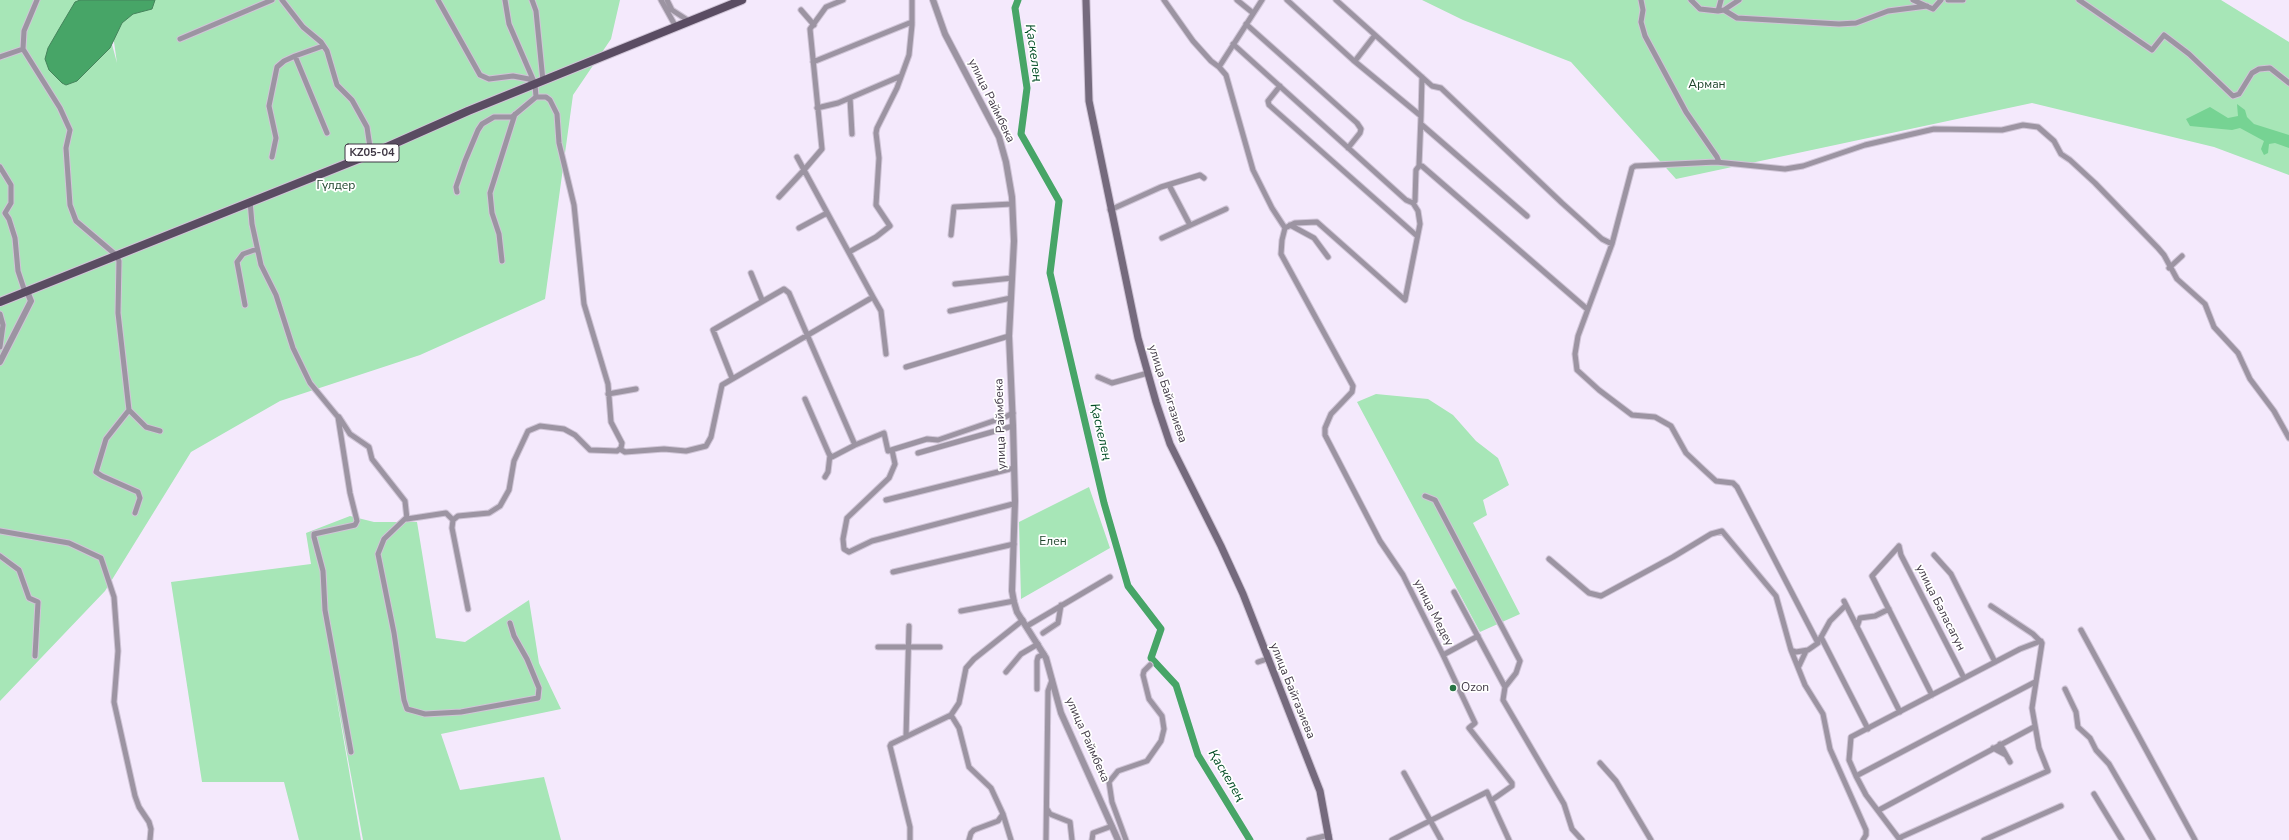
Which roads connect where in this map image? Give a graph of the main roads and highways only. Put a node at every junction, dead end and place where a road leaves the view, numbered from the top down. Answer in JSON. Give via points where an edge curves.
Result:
{"nodes":[{"id":1,"x":742,"y":0,"type":"edge"},
{"id":2,"x":1086,"y":0,"type":"edge"},
{"id":3,"x":0,"y":302,"type":"edge"},
{"id":4,"x":1329,"y":838,"type":"edge"}],
"edges":[{"from":1,"to":3,"type":"main road","number":"KZ05-04","via":[[468,111],[371,154]]},
{"from":2,"to":4,"type":"main road","name":"улица Байгазиева","via":[[1089,101],[1110,210],[1148,373],[1170,444],[1221,546],[1320,791]]}]}
